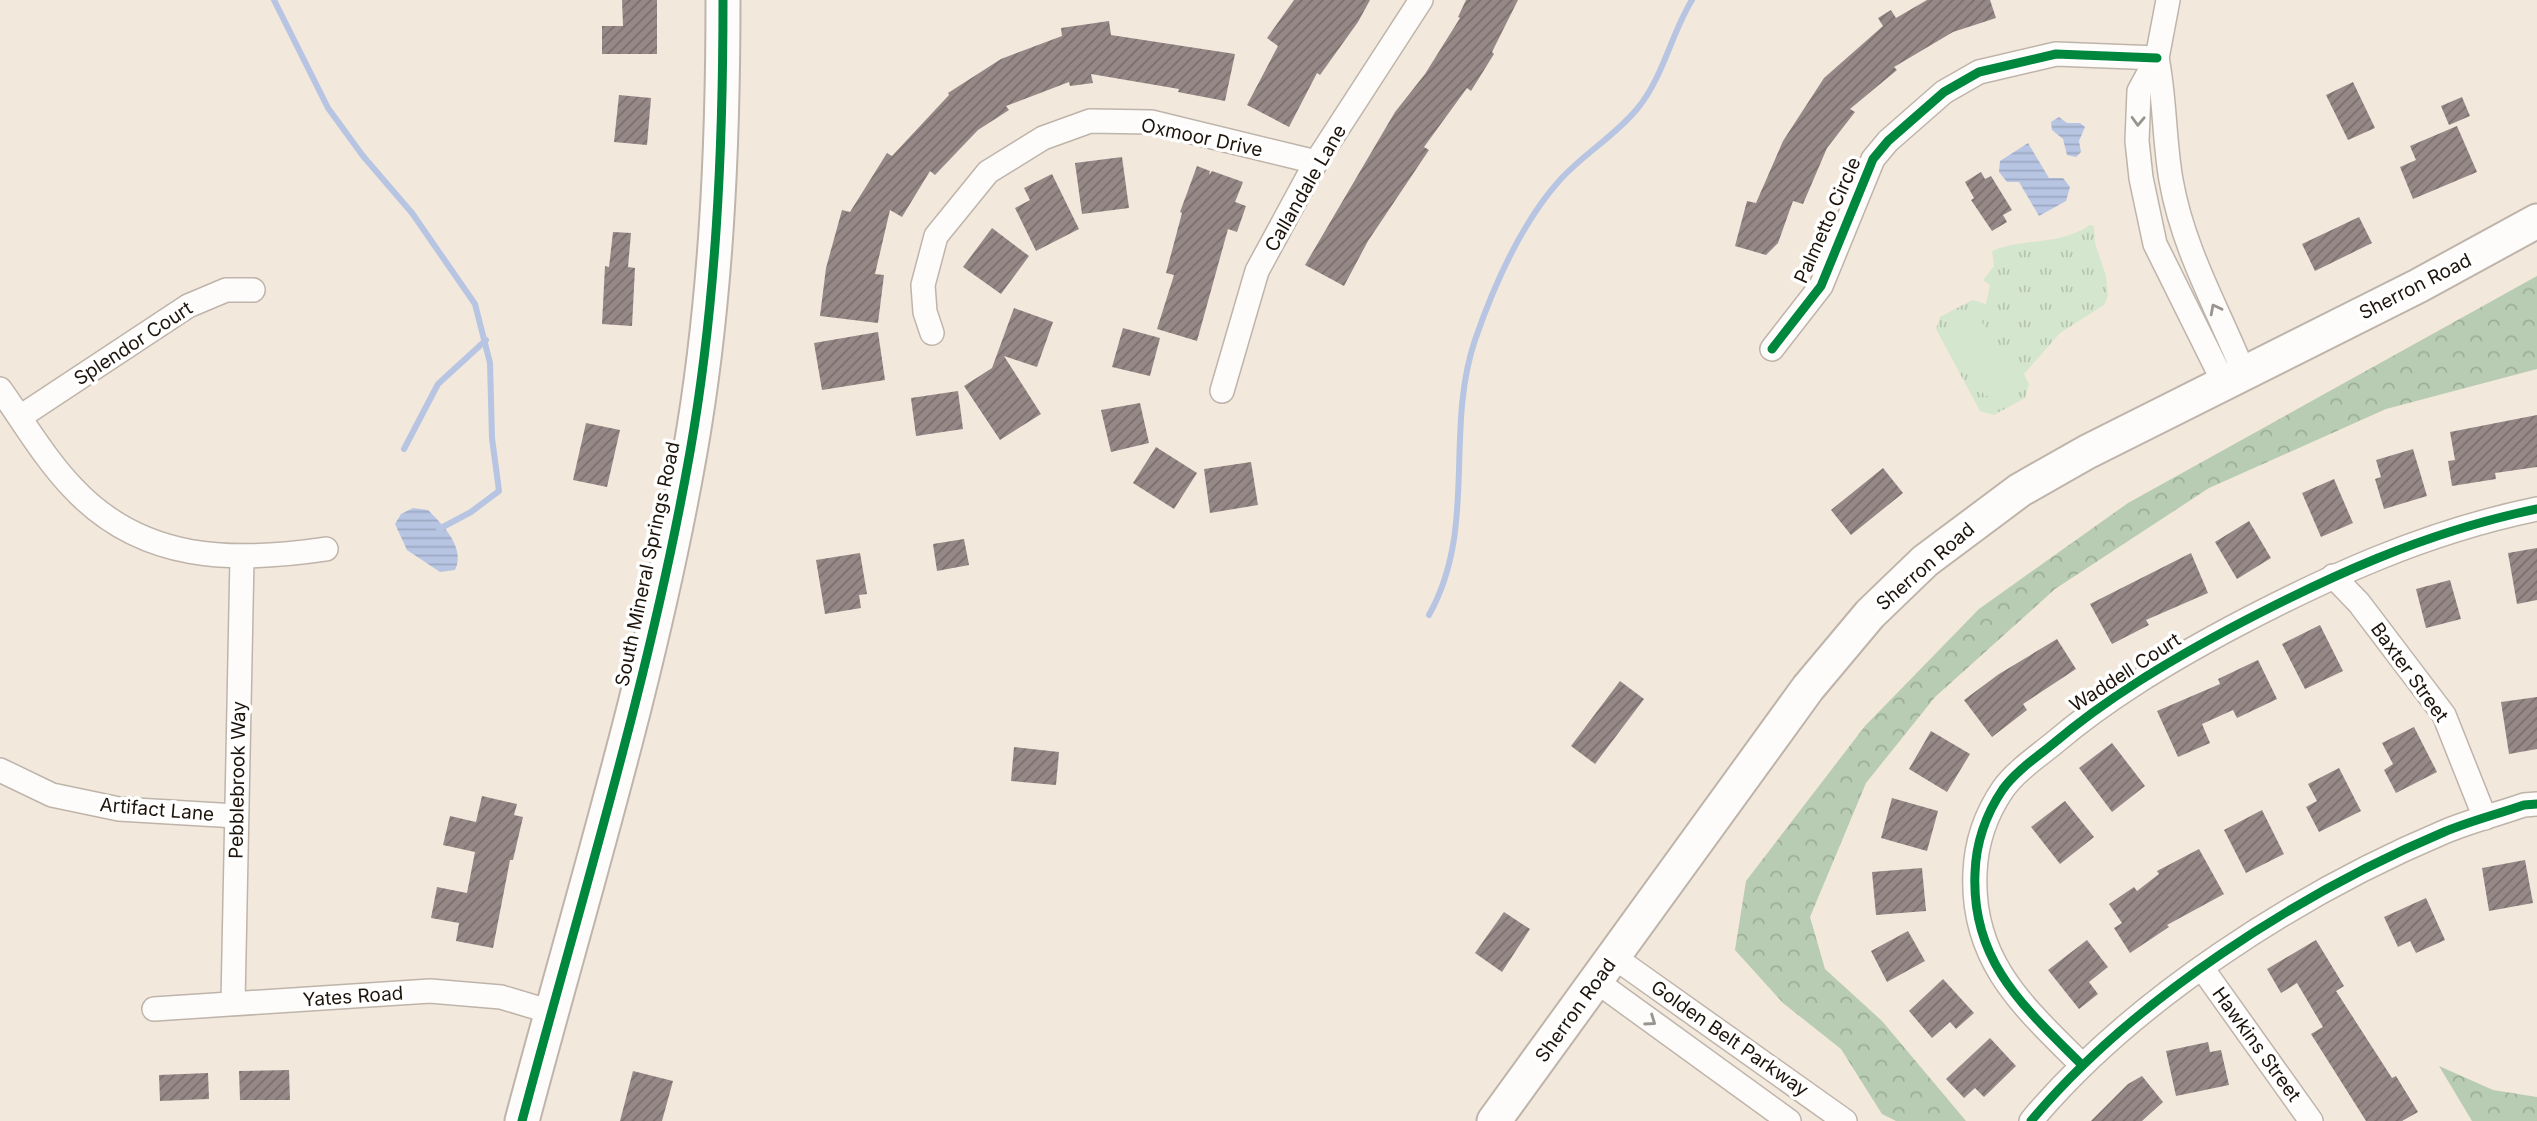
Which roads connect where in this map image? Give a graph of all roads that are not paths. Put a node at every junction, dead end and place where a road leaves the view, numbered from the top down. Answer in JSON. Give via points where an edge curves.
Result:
{"nodes":[{"id":1,"x":723,"y":0,"type":"edge"},
{"id":2,"x":1421,"y":0,"type":"edge"},
{"id":3,"x":2168,"y":0,"type":"edge"},
{"id":4,"x":2157,"y":58,"type":"junction"},
{"id":5,"x":1317,"y":162,"type":"junction"},
{"id":6,"x":2537,"y":221,"type":"edge"},
{"id":7,"x":253,"y":290,"type":"dead end"},
{"id":8,"x":932,"y":333,"type":"dead end"},
{"id":9,"x":1772,"y":349,"type":"dead end"},
{"id":10,"x":2233,"y":376,"type":"junction"},
{"id":11,"x":0,"y":388,"type":"edge"},
{"id":12,"x":1222,"y":391,"type":"dead end"},
{"id":13,"x":20,"y":417,"type":"junction"},
{"id":14,"x":2537,"y":509,"type":"edge"},
{"id":15,"x":326,"y":549,"type":"dead end"},
{"id":16,"x":242,"y":558,"type":"junction"},
{"id":17,"x":2333,"y":576,"type":"junction"},
{"id":18,"x":0,"y":770,"type":"edge"},
{"id":19,"x":2537,"y":804,"type":"edge"},
{"id":20,"x":236,"y":816,"type":"junction"},
{"id":21,"x":2485,"y":818,"type":"junction"},
{"id":22,"x":2202,"y":968,"type":"junction"},
{"id":23,"x":1605,"y":969,"type":"junction"},
{"id":24,"x":233,"y":1003,"type":"junction"},
{"id":25,"x":153,"y":1009,"type":"dead end"},
{"id":26,"x":551,"y":1012,"type":"junction"},
{"id":27,"x":2081,"y":1065,"type":"junction"},
{"id":28,"x":523,"y":1121,"type":"edge"},
{"id":29,"x":1493,"y":1121,"type":"edge"},
{"id":30,"x":1789,"y":1121,"type":"edge"},
{"id":31,"x":1845,"y":1121,"type":"edge"},
{"id":32,"x":2031,"y":1121,"type":"edge"},
{"id":33,"x":2311,"y":1121,"type":"edge"}],
"edges":[{"from":1,"to":26,"type":"main road","name":"South Mineral Springs Road","via":[[717,221],[690,449],[653,635]]},
{"from":2,"to":5,"type":"street","name":"Callandale Lane"},
{"from":3,"to":4,"type":"street"},
{"from":4,"to":9,"type":"street","name":"Palmetto Circle","via":[[2056,54],[1979,72],[1944,92],[1873,159],[1821,286]]},
{"from":10,"to":4,"type":"street","one_way":true,"via":[[2185,239],[2171,181]]},
{"from":4,"to":10,"type":"street","one_way":true,"via":[[2139,91],[2137,141],[2147,214],[2155,244]]},
{"from":5,"to":8,"type":"street","name":"Oxmoor Drive","via":[[1151,122],[1090,121],[1043,138],[988,172],[936,236],[923,285]]},
{"from":5,"to":12,"type":"street","name":"Callandale Lane","via":[[1257,271]]},
{"from":6,"to":10,"type":"main road","name":"Sherron Road","via":[[2418,286]]},
{"from":7,"to":13,"type":"street","name":"Splendor Court","via":[[226,290],[187,306]]},
{"from":10,"to":23,"type":"main road","name":"Sherron Road","via":[[2020,490],[1925,561],[1870,614],[1808,688]]},
{"from":11,"to":13,"type":"street"},
{"from":13,"to":16,"type":"street","via":[[72,488],[111,523],[144,541]]},
{"from":14,"to":17,"type":"street","name":"Waddell Court","via":[[2395,550]]},
{"from":15,"to":16,"type":"street"},
{"from":16,"to":20,"type":"street","name":"Pebblebrook Way"},
{"from":17,"to":21,"type":"street","name":"Baxter Street","via":[[2444,715]]},
{"from":17,"to":27,"type":"street","name":"Waddell Court","via":[[2162,666],[2090,712],[2005,787],[1989,813],[1979,840],[1975,873],[1979,924],[1988,953],[2020,1003]]},
{"from":18,"to":20,"type":"street","name":"Artifact Lane","via":[[51,795],[118,809]]},
{"from":19,"to":21,"type":"street"},
{"from":20,"to":24,"type":"street","name":"Pebblebrook Way"},
{"from":21,"to":22,"type":"street","via":[[2445,831],[2310,898]]},
{"from":22,"to":27,"type":"street"},
{"from":22,"to":33,"type":"street","name":"Hawkins Street"},
{"from":23,"to":29,"type":"main road","name":"Sherron Road"},
{"from":23,"to":30,"type":"street","name":"Golden Belt Parkway","one_way":true},
{"from":23,"to":31,"type":"street","name":"Golden Belt Parkway"},
{"from":24,"to":25,"type":"street","name":"Yates Road"},
{"from":24,"to":26,"type":"street","name":"Yates Road","via":[[430,991],[501,997]]},
{"from":26,"to":28,"type":"main road","name":"South Mineral Springs Road"},
{"from":27,"to":32,"type":"street"}]}
